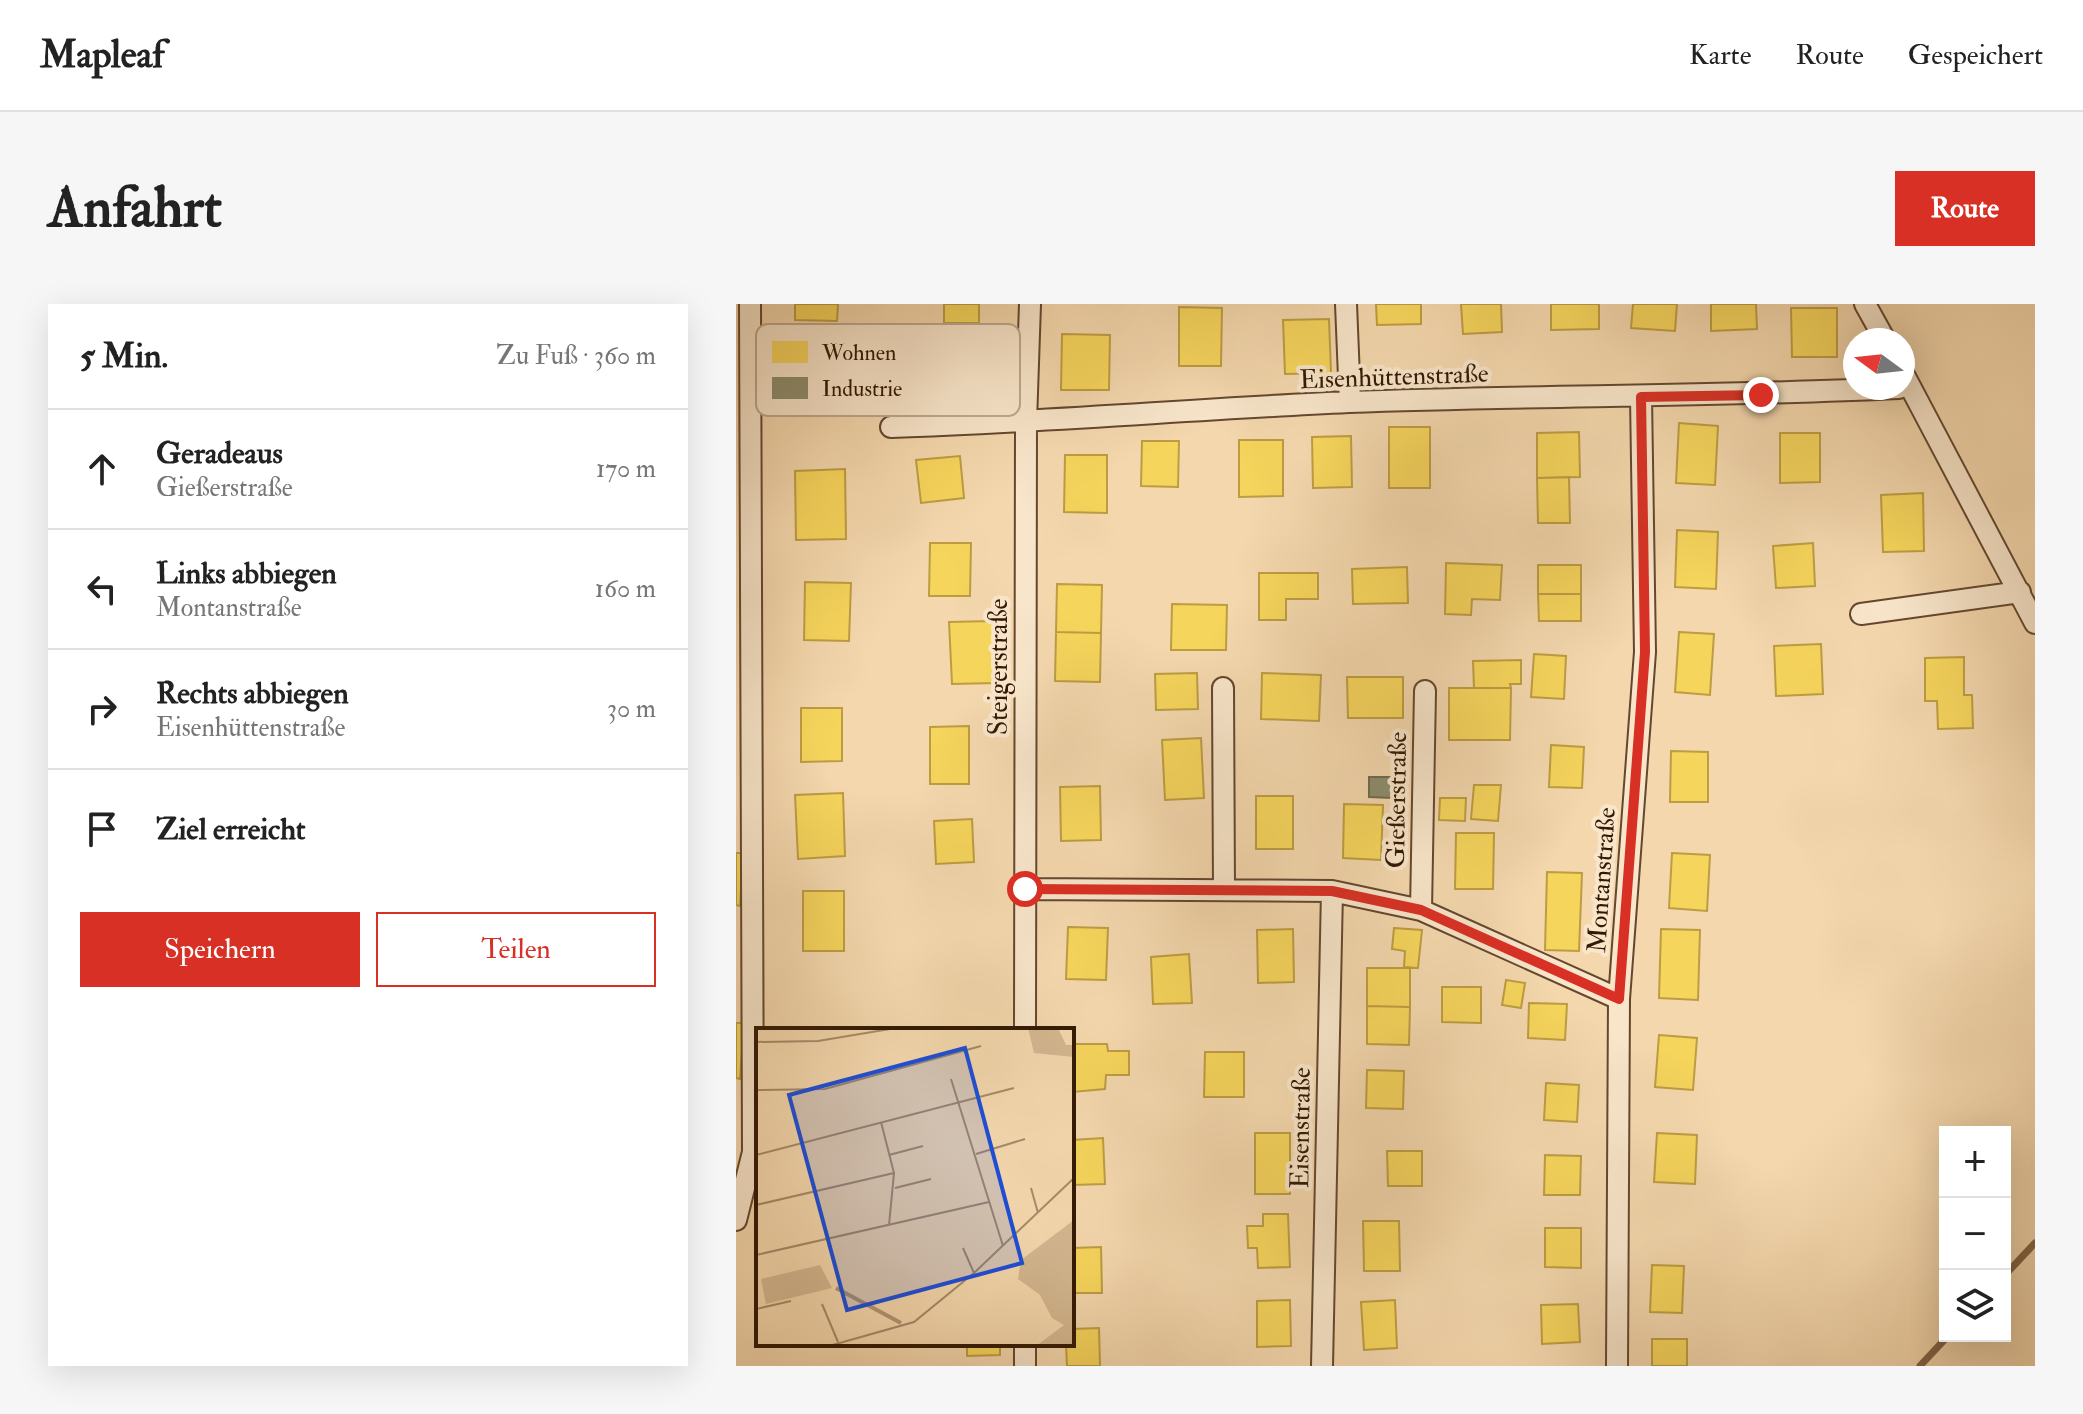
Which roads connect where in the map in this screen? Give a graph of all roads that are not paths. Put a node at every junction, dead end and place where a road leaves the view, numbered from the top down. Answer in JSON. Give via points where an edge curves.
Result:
{"nodes":[{"id":1,"x":750,"y":304,"type":"edge"},
{"id":2,"x":1030,"y":304,"type":"edge"},
{"id":3,"x":1346,"y":304,"type":"edge"},
{"id":4,"x":1865,"y":304,"type":"edge"},
{"id":5,"x":1878,"y":328,"type":"edge"},
{"id":6,"x":1843,"y":387,"type":"edge"},
{"id":7,"x":1641,"y":397,"type":"junction"},
{"id":8,"x":1913,"y":400,"type":"edge"},
{"id":9,"x":1350,"y":402,"type":"junction"},
{"id":10,"x":1026,"y":422,"type":"junction"},
{"id":11,"x":891,"y":427,"type":"dead end"},
{"id":12,"x":2020,"y":592,"type":"junction"},
{"id":13,"x":1861,"y":614,"type":"dead end"},
{"id":14,"x":2035,"y":623,"type":"edge"},
{"id":15,"x":1223,"y":688,"type":"dead end"},
{"id":16,"x":1425,"y":691,"type":"dead end"},
{"id":17,"x":1025,"y":889,"type":"junction"},
{"id":18,"x":1224,"y":890,"type":"junction"},
{"id":19,"x":1332,"y":891,"type":"junction"},
{"id":20,"x":1421,"y":910,"type":"junction"},
{"id":21,"x":1619,"y":999,"type":"junction"},
{"id":22,"x":1025,"y":1028,"type":"edge"},
{"id":23,"x":736,"y":1220,"type":"edge"},
{"id":24,"x":1322,"y":1366,"type":"edge"},
{"id":25,"x":1617,"y":1366,"type":"edge"}],
"edges":[{"from":1,"to":23,"type":"street","via":[[753,1152]]},
{"from":2,"to":10,"type":"street","name":"Steigerstraße"},
{"from":3,"to":9,"type":"street"},
{"from":4,"to":5,"type":"street"},
{"from":6,"to":7,"type":"street","name":"Eisenhüttenstraße"},
{"from":7,"to":9,"type":"street","name":"Eisenhüttenstraße"},
{"from":7,"to":21,"type":"street","name":"Montanstraße","via":[[1645,652]]},
{"from":8,"to":12,"type":"street"},
{"from":9,"to":10,"type":"street","name":"Eisenhüttenstraße"},
{"from":10,"to":11,"type":"street","name":"Eisenhüttenstraße"},
{"from":10,"to":17,"type":"street","name":"Steigerstraße"},
{"from":12,"to":13,"type":"street"},
{"from":12,"to":14,"type":"street"},
{"from":15,"to":18,"type":"street"},
{"from":16,"to":20,"type":"street","name":"Gießerstraße"},
{"from":17,"to":18,"type":"street","name":"Gießerstraße"},
{"from":17,"to":22,"type":"street","name":"Steigerstraße"},
{"from":18,"to":19,"type":"street","name":"Gießerstraße"},
{"from":19,"to":20,"type":"street","name":"Gießerstraße"},
{"from":19,"to":24,"type":"street","name":"Eisenstraße"},
{"from":20,"to":21,"type":"street","name":"Gießerstraße"},
{"from":21,"to":25,"type":"street","name":"Montanstraße"}]}
